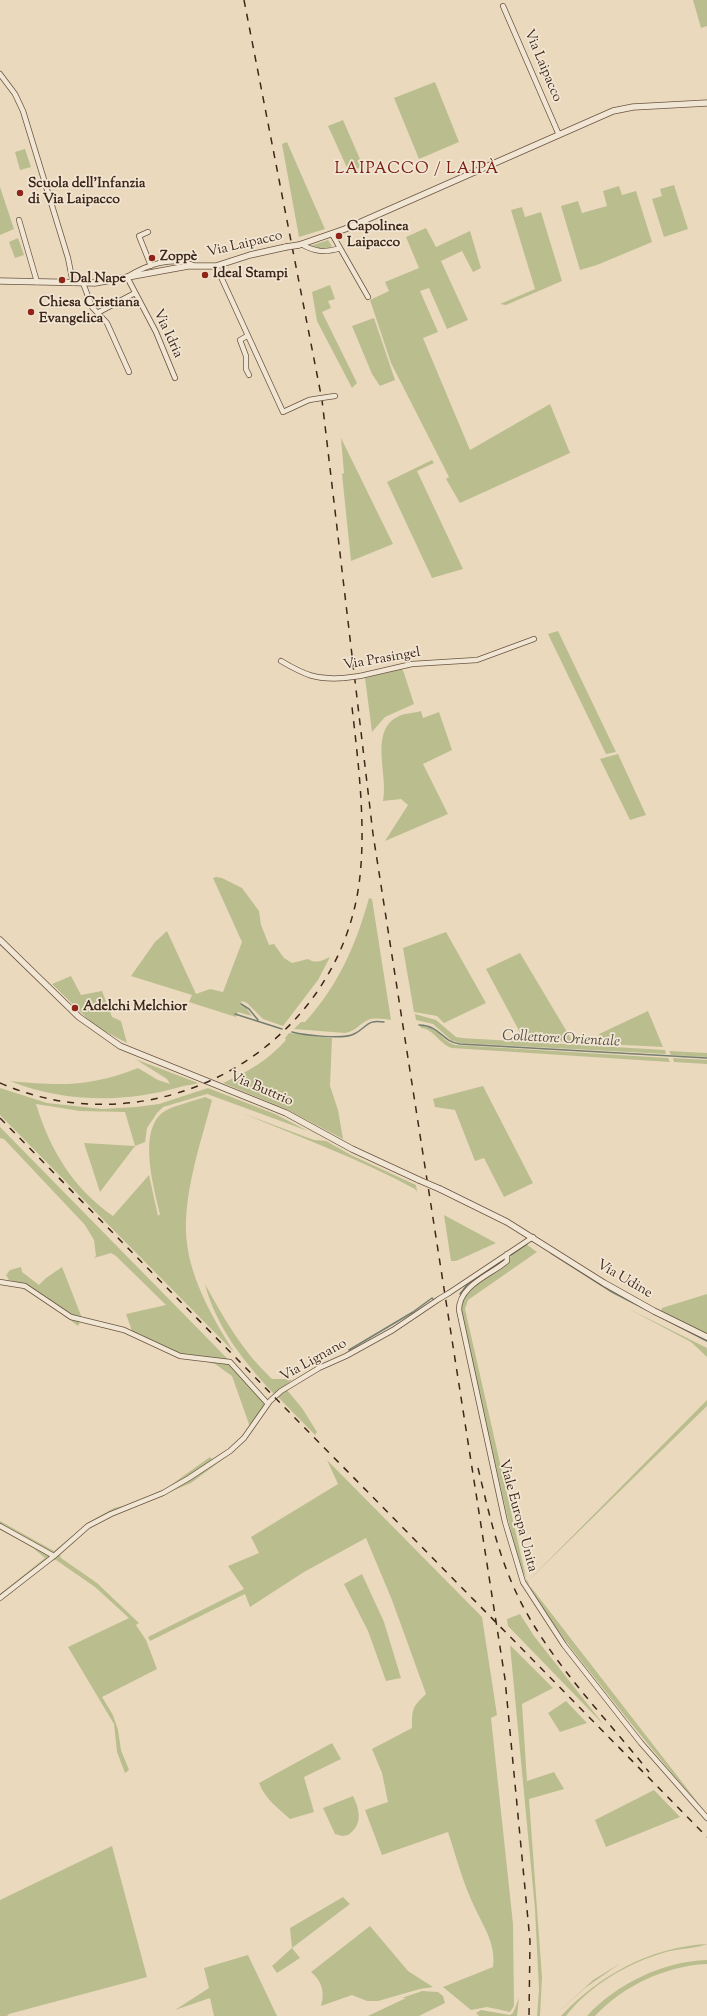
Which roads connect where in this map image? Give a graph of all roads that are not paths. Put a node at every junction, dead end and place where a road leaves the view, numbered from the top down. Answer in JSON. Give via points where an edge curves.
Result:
{"nodes":[{"id":1,"x":503,"y":6,"type":"dead end"},
{"id":2,"x":0,"y":74,"type":"edge"},
{"id":3,"x":707,"y":103,"type":"edge"},
{"id":4,"x":559,"y":135,"type":"junction"},
{"id":5,"x":19,"y":220,"type":"dead end"},
{"id":6,"x":148,"y":232,"type":"dead end"},
{"id":7,"x":332,"y":234,"type":"junction"},
{"id":8,"x":300,"y":244,"type":"junction"},
{"id":9,"x":340,"y":248,"type":"junction"},
{"id":10,"x":151,"y":266,"type":"junction"},
{"id":11,"x":194,"y":266,"type":"junction"},
{"id":12,"x":216,"y":266,"type":"junction"},
{"id":13,"x":127,"y":277,"type":"junction"},
{"id":14,"x":0,"y":281,"type":"edge"},
{"id":15,"x":37,"y":282,"type":"junction"},
{"id":16,"x":73,"y":283,"type":"junction"},
{"id":17,"x":84,"y":283,"type":"junction"},
{"id":18,"x":135,"y":293,"type":"junction"},
{"id":19,"x":368,"y":297,"type":"dead end"},
{"id":20,"x":99,"y":312,"type":"junction"},
{"id":21,"x":248,"y":336,"type":"junction"},
{"id":22,"x":129,"y":372,"type":"dead end"},
{"id":23,"x":249,"y":375,"type":"dead end"},
{"id":24,"x":175,"y":378,"type":"dead end"},
{"id":25,"x":334,"y":396,"type":"dead end"},
{"id":26,"x":534,"y":639,"type":"dead end"},
{"id":27,"x":281,"y":661,"type":"dead end"},
{"id":28,"x":0,"y":940,"type":"edge"},
{"id":29,"x":533,"y":1237,"type":"junction"},
{"id":30,"x":507,"y":1254,"type":"junction"},
{"id":31,"x":0,"y":1282,"type":"edge"},
{"id":32,"x":707,"y":1337,"type":"edge"},
{"id":33,"x":268,"y":1404,"type":"junction"},
{"id":34,"x":0,"y":1526,"type":"edge"},
{"id":35,"x":54,"y":1556,"type":"junction"},
{"id":36,"x":0,"y":1598,"type":"edge"},
{"id":37,"x":707,"y":1818,"type":"edge"}],
"edges":[{"from":1,"to":4,"type":"street","name":"Via Laipacco"},
{"from":2,"to":16,"type":"street","via":[[15,94],[23,111],[68,258]]},
{"from":3,"to":4,"type":"street","name":"Via Laipacco","via":[[625,107]]},
{"from":4,"to":7,"type":"street","name":"Via Laipacco"},
{"from":5,"to":15,"type":"street"},
{"from":6,"to":10,"type":"street","via":[[139,236]]},
{"from":7,"to":8,"type":"street","name":"Via Laipacco"},
{"from":7,"to":9,"type":"street"},
{"from":8,"to":9,"type":"street","name":"Via Laipacco","via":[[318,252]]},
{"from":8,"to":12,"type":"street","name":"Via Laipacco","bridge":true,"via":[[250,255]]},
{"from":9,"to":19,"type":"street"},
{"from":10,"to":11,"type":"street","name":"Via Laipacco","via":[[172,260]]},
{"from":10,"to":13,"type":"street","name":"Via Laipacco"},
{"from":11,"to":12,"type":"street","name":"Via Laipacco"},
{"from":11,"to":13,"type":"street","name":"Via Laipacco"},
{"from":12,"to":21,"type":"street"},
{"from":13,"to":17,"type":"street","name":"Via Laipacco"},
{"from":13,"to":18,"type":"street","name":"Via Idria"},
{"from":14,"to":15,"type":"street","name":"Via Laipacco"},
{"from":15,"to":16,"type":"street","name":"Via Laipacco"},
{"from":16,"to":17,"type":"street","name":"Via Laipacco"},
{"from":17,"to":20,"type":"street","via":[[92,307]]},
{"from":18,"to":20,"type":"street"},
{"from":18,"to":24,"type":"street","name":"Via Idria","via":[[156,332]]},
{"from":20,"to":22,"type":"street","via":[[107,323]]},
{"from":21,"to":23,"type":"street","via":[[240,340]]},
{"from":21,"to":25,"type":"street","bridge":true,"via":[[283,412],[309,400]]},
{"from":26,"to":27,"type":"street","name":"Via Prasingel","bridge":true,"via":[[477,660],[412,664],[344,678],[310,677]]},
{"from":28,"to":29,"type":"street","name":"Via Buttrio","bridge":true,"via":[[89,1025],[120,1046],[286,1113],[352,1149],[508,1222]]},
{"from":29,"to":30,"type":"street","name":"Via Lignano"},
{"from":29,"to":32,"type":"street","name":"Via Udine","via":[[604,1283]]},
{"from":30,"to":33,"type":"street","name":"Via Lignano","bridge":true,"via":[[393,1330],[298,1380]]},
{"from":30,"to":37,"type":"street","name":"Viale Europa Unita","via":[[507,1261],[467,1290],[461,1298],[459,1310],[497,1487],[517,1566],[527,1589],[564,1645],[641,1743]]},
{"from":31,"to":33,"type":"street","via":[[25,1286],[71,1317],[124,1330],[180,1356],[230,1362]]},
{"from":33,"to":35,"type":"street","name":"Via Lignano","via":[[244,1438],[230,1450],[162,1493],[88,1526]]},
{"from":34,"to":35,"type":"street"},
{"from":35,"to":36,"type":"street","name":"Via Lignano"}]}
